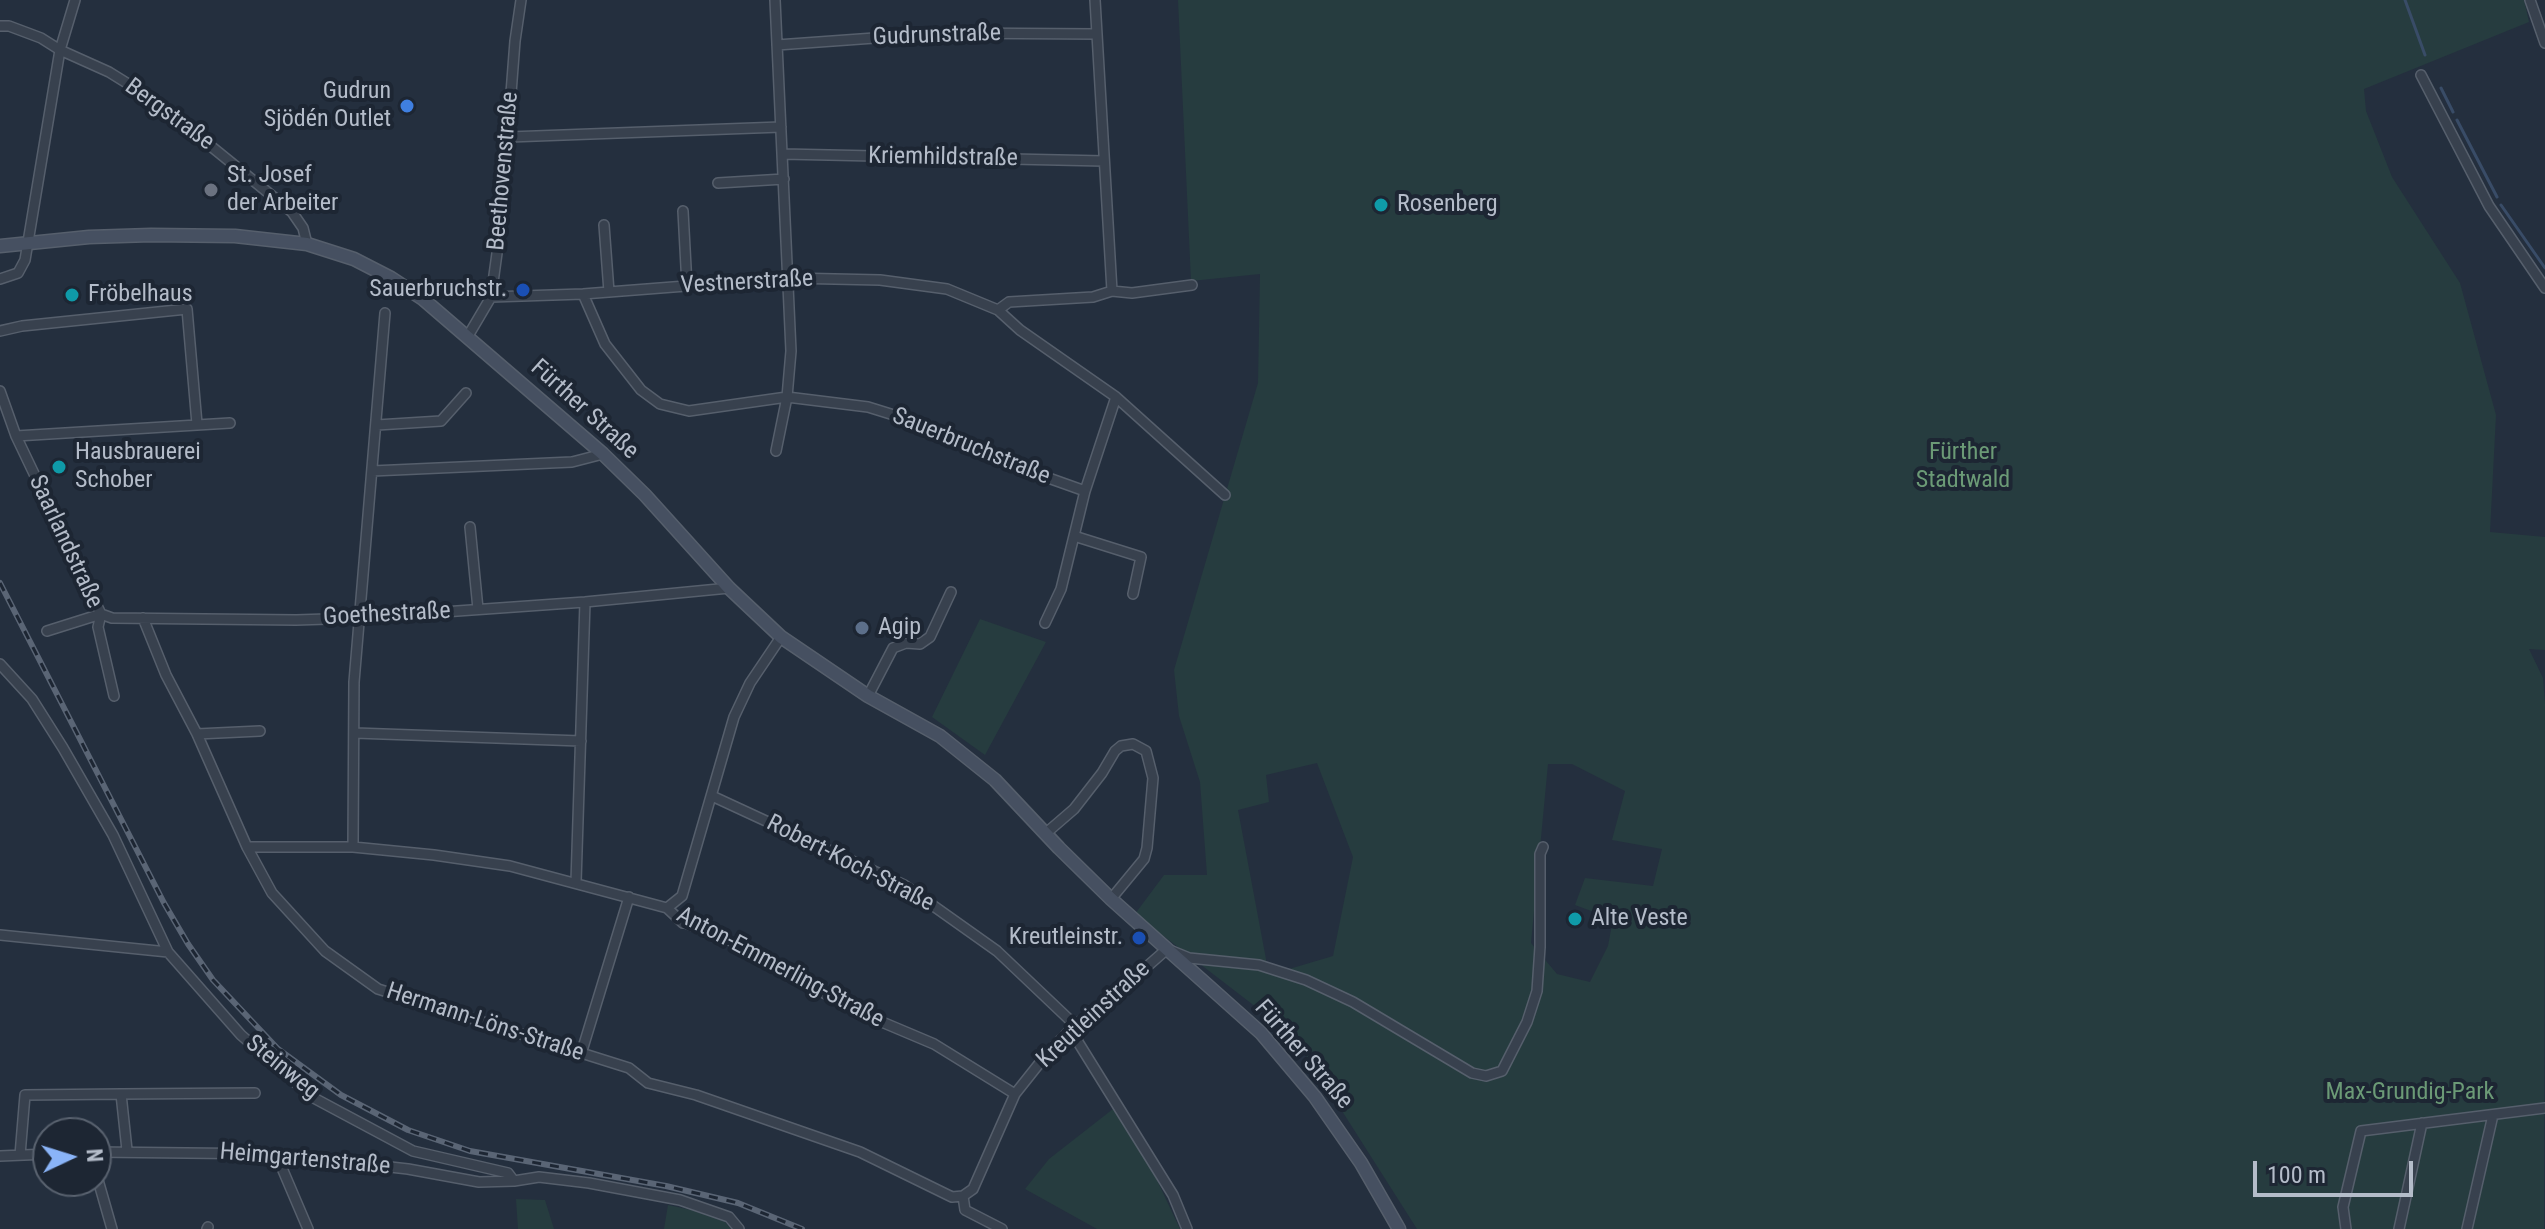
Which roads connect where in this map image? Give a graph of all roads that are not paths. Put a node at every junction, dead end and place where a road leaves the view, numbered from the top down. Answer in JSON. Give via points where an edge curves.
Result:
{"nodes":[{"id":1,"x":75,"y":0,"type":"edge"},
{"id":2,"x":521,"y":0,"type":"edge"},
{"id":3,"x":775,"y":0,"type":"edge"},
{"id":4,"x":1095,"y":0,"type":"edge"},
{"id":5,"x":2530,"y":0,"type":"edge"},
{"id":6,"x":2542,"y":17,"type":"edge"},
{"id":7,"x":0,"y":26,"type":"edge"},
{"id":8,"x":1096,"y":34,"type":"junction"},
{"id":9,"x":2545,"y":43,"type":"edge"},
{"id":10,"x":777,"y":45,"type":"junction"},
{"id":11,"x":60,"y":50,"type":"junction"},
{"id":12,"x":2421,"y":75,"type":"dead end"},
{"id":13,"x":781,"y":127,"type":"junction"},
{"id":14,"x":509,"y":137,"type":"junction"},
{"id":15,"x":783,"y":154,"type":"junction"},
{"id":16,"x":1104,"y":161,"type":"junction"},
{"id":17,"x":784,"y":179,"type":"junction"},
{"id":18,"x":718,"y":183,"type":"dead end"},
{"id":19,"x":683,"y":211,"type":"dead end"},
{"id":20,"x":604,"y":225,"type":"dead end"},
{"id":21,"x":29,"y":243,"type":"junction"},
{"id":22,"x":307,"y":244,"type":"junction"},
{"id":23,"x":0,"y":246,"type":"edge"},
{"id":24,"x":789,"y":278,"type":"junction"},
{"id":25,"x":0,"y":279,"type":"edge"},
{"id":26,"x":1192,"y":285,"type":"dead end"},
{"id":27,"x":687,"y":286,"type":"junction"},
{"id":28,"x":2545,"y":288,"type":"edge"},
{"id":29,"x":1112,"y":291,"type":"junction"},
{"id":30,"x":609,"y":292,"type":"junction"},
{"id":31,"x":583,"y":294,"type":"junction"},
{"id":32,"x":491,"y":297,"type":"junction"},
{"id":33,"x":998,"y":310,"type":"junction"},
{"id":34,"x":385,"y":313,"type":"dead end"},
{"id":35,"x":0,"y":331,"type":"edge"},
{"id":36,"x":468,"y":336,"type":"junction"},
{"id":37,"x":0,"y":391,"type":"edge"},
{"id":38,"x":466,"y":393,"type":"dead end"},
{"id":39,"x":787,"y":397,"type":"junction"},
{"id":40,"x":1116,"y":397,"type":"junction"},
{"id":41,"x":230,"y":423,"type":"dead end"},
{"id":42,"x":197,"y":424,"type":"junction"},
{"id":43,"x":377,"y":425,"type":"junction"},
{"id":44,"x":16,"y":436,"type":"junction"},
{"id":45,"x":776,"y":451,"type":"dead end"},
{"id":46,"x":603,"y":454,"type":"junction"},
{"id":47,"x":372,"y":471,"type":"junction"},
{"id":48,"x":1085,"y":491,"type":"junction"},
{"id":49,"x":1225,"y":495,"type":"dead end"},
{"id":50,"x":470,"y":527,"type":"dead end"},
{"id":51,"x":1074,"y":536,"type":"junction"},
{"id":52,"x":729,"y":588,"type":"junction"},
{"id":53,"x":951,"y":592,"type":"dead end"},
{"id":54,"x":1133,"y":594,"type":"dead end"},
{"id":55,"x":585,"y":602,"type":"junction"},
{"id":56,"x":478,"y":609,"type":"junction"},
{"id":57,"x":101,"y":614,"type":"junction"},
{"id":58,"x":143,"y":618,"type":"junction"},
{"id":59,"x":358,"y":618,"type":"junction"},
{"id":60,"x":1045,"y":623,"type":"dead end"},
{"id":61,"x":47,"y":631,"type":"dead end"},
{"id":62,"x":781,"y":637,"type":"junction"},
{"id":63,"x":0,"y":664,"type":"edge"},
{"id":64,"x":114,"y":696,"type":"dead end"},
{"id":65,"x":868,"y":696,"type":"junction"},
{"id":66,"x":260,"y":731,"type":"dead end"},
{"id":67,"x":355,"y":733,"type":"junction"},
{"id":68,"x":197,"y":734,"type":"junction"},
{"id":69,"x":581,"y":741,"type":"junction"},
{"id":70,"x":712,"y":796,"type":"junction"},
{"id":71,"x":1045,"y":834,"type":"junction"},
{"id":72,"x":247,"y":847,"type":"junction"},
{"id":73,"x":353,"y":847,"type":"junction"},
{"id":74,"x":1543,"y":847,"type":"dead end"},
{"id":75,"x":576,"y":882,"type":"junction"},
{"id":76,"x":629,"y":897,"type":"junction"},
{"id":77,"x":1111,"y":899,"type":"junction"},
{"id":78,"x":667,"y":908,"type":"junction"},
{"id":79,"x":683,"y":923,"type":"joint"},
{"id":80,"x":0,"y":935,"type":"edge"},
{"id":81,"x":1167,"y":949,"type":"junction"},
{"id":82,"x":168,"y":952,"type":"junction"},
{"id":83,"x":788,"y":974,"type":"joint"},
{"id":84,"x":1075,"y":1025,"type":"junction"},
{"id":85,"x":581,"y":1054,"type":"junction"},
{"id":86,"x":255,"y":1093,"type":"dead end"},
{"id":87,"x":121,"y":1094,"type":"junction"},
{"id":88,"x":1015,"y":1094,"type":"junction"},
{"id":89,"x":2545,"y":1108,"type":"edge"},
{"id":90,"x":2493,"y":1115,"type":"junction"},
{"id":91,"x":2422,"y":1123,"type":"junction"},
{"id":92,"x":127,"y":1150,"type":"junction"},
{"id":93,"x":112,"y":1151,"type":"edge"},
{"id":94,"x":413,"y":1151,"type":"junction"},
{"id":95,"x":276,"y":1154,"type":"junction"},
{"id":96,"x":20,"y":1155,"type":"junction"},
{"id":97,"x":32,"y":1155,"type":"edge"},
{"id":98,"x":0,"y":1156,"type":"edge"},
{"id":99,"x":408,"y":1169,"type":"junction"},
{"id":100,"x":514,"y":1181,"type":"junction"},
{"id":101,"x":963,"y":1196,"type":"junction"},
{"id":102,"x":103,"y":1197,"type":"edge"},
{"id":103,"x":112,"y":1229,"type":"edge"},
{"id":104,"x":308,"y":1229,"type":"edge"},
{"id":105,"x":739,"y":1229,"type":"edge"},
{"id":106,"x":1002,"y":1229,"type":"edge"},
{"id":107,"x":1187,"y":1229,"type":"edge"},
{"id":108,"x":1399,"y":1229,"type":"edge"},
{"id":109,"x":2346,"y":1229,"type":"edge"},
{"id":110,"x":2399,"y":1229,"type":"edge"},
{"id":111,"x":2467,"y":1229,"type":"edge"}],
"edges":[{"from":1,"to":11,"type":"street"},
{"from":2,"to":14,"type":"street","name":"Beethovenstraße"},
{"from":3,"to":10,"type":"street"},
{"from":4,"to":8,"type":"street"},
{"from":5,"to":6,"type":"street"},
{"from":6,"to":9,"type":"street"},
{"from":7,"to":11,"type":"street","name":"Bergstraße","via":[[41,38]]},
{"from":8,"to":10,"type":"street","name":"Gudrunstraße","via":[[944,33]]},
{"from":8,"to":16,"type":"street"},
{"from":10,"to":13,"type":"street"},
{"from":11,"to":21,"type":"street"},
{"from":11,"to":22,"type":"street","name":"Bergstraße","via":[[154,100],[292,212]]},
{"from":12,"to":28,"type":"street","via":[[2489,206]]},
{"from":13,"to":14,"type":"street"},
{"from":13,"to":15,"type":"street"},
{"from":14,"to":32,"type":"street","name":"Beethovenstraße"},
{"from":15,"to":16,"type":"street","name":"Kriemhildstraße"},
{"from":15,"to":17,"type":"street"},
{"from":16,"to":29,"type":"street"},
{"from":17,"to":18,"type":"street"},
{"from":17,"to":24,"type":"street"},
{"from":19,"to":27,"type":"street"},
{"from":20,"to":30,"type":"street"},
{"from":21,"to":22,"type":"main road","name":"Fürther Straße","via":[[151,235]]},
{"from":21,"to":23,"type":"main road","name":"Fürther Straße"},
{"from":21,"to":25,"type":"street","via":[[18,273]]},
{"from":22,"to":36,"type":"main road","name":"Fürther Straße","via":[[391,278]]},
{"from":24,"to":27,"type":"street","name":"Vestnerstraße"},
{"from":24,"to":33,"type":"street","name":"Vestnerstraße","via":[[880,280],[947,289]]},
{"from":24,"to":39,"type":"street"},
{"from":26,"to":29,"type":"street"},
{"from":27,"to":30,"type":"street","name":"Vestnerstraße"},
{"from":29,"to":33,"type":"street","via":[[1009,302]]},
{"from":30,"to":31,"type":"street","name":"Vestnerstraße"},
{"from":31,"to":32,"type":"street","name":"Vestnerstraße"},
{"from":31,"to":39,"type":"street","name":"Sauerbruchstraße","via":[[605,344],[641,390],[660,404],[689,411]]},
{"from":32,"to":36,"type":"street","name":"Beethovenstraße"},
{"from":33,"to":40,"type":"street","name":"Vestnerstraße"},
{"from":34,"to":43,"type":"street"},
{"from":35,"to":42,"type":"street","via":[[187,309]]},
{"from":36,"to":46,"type":"main road","name":"Fürther Straße"},
{"from":37,"to":44,"type":"street","name":"Saarlandstraße"},
{"from":38,"to":43,"type":"street","via":[[441,421]]},
{"from":39,"to":45,"type":"street"},
{"from":39,"to":48,"type":"street","name":"Sauerbruchstraße","via":[[868,407],[926,425]]},
{"from":40,"to":48,"type":"street"},
{"from":40,"to":49,"type":"street","name":"Vestnerstraße"},
{"from":41,"to":42,"type":"street"},
{"from":42,"to":44,"type":"street"},
{"from":43,"to":47,"type":"street"},
{"from":44,"to":57,"type":"street","name":"Saarlandstraße"},
{"from":46,"to":47,"type":"street","via":[[572,462]]},
{"from":46,"to":52,"type":"main road","name":"Fürther Straße"},
{"from":47,"to":59,"type":"street"},
{"from":48,"to":51,"type":"street"},
{"from":50,"to":56,"type":"street"},
{"from":51,"to":54,"type":"street","via":[[1141,557]]},
{"from":51,"to":60,"type":"street","via":[[1061,589]]},
{"from":52,"to":55,"type":"street","name":"Goethestraße"},
{"from":52,"to":62,"type":"main road","name":"Fürther Straße"},
{"from":53,"to":65,"type":"street","via":[[930,637],[893,648]]},
{"from":55,"to":56,"type":"street","name":"Goethestraße"},
{"from":55,"to":69,"type":"street"},
{"from":56,"to":59,"type":"street","name":"Goethestraße"},
{"from":57,"to":58,"type":"street","name":"Goethestraße"},
{"from":57,"to":61,"type":"street","name":"Goethestraße"},
{"from":57,"to":64,"type":"street","name":"Saarlandstraße","via":[[98,627]]},
{"from":58,"to":59,"type":"street","name":"Goethestraße"},
{"from":58,"to":68,"type":"street","name":"Hermann-Löns-Straße"},
{"from":59,"to":67,"type":"street"},
{"from":62,"to":65,"type":"main road","name":"Fürther Straße"},
{"from":62,"to":70,"type":"street","via":[[734,717]]},
{"from":63,"to":82,"type":"street","name":"Steinweg","via":[[32,699],[63,748],[113,835]]},
{"from":65,"to":71,"type":"main road","name":"Fürther Straße","via":[[940,736],[995,780]]},
{"from":66,"to":68,"type":"street"},
{"from":67,"to":69,"type":"street"},
{"from":67,"to":73,"type":"street"},
{"from":68,"to":72,"type":"street","name":"Hermann-Löns-Straße"},
{"from":69,"to":75,"type":"street"},
{"from":70,"to":78,"type":"street","via":[[682,896]]},
{"from":70,"to":84,"type":"street","name":"Robert-Koch-Straße","via":[[904,885],[997,951]]},
{"from":71,"to":77,"type":"main road","name":"Fürther Straße"},
{"from":71,"to":77,"type":"street","via":[[1074,809],[1121,746],[1133,744],[1146,751],[1153,778],[1147,848]]},
{"from":72,"to":73,"type":"street","name":"Anton-Emmerling-Straße"},
{"from":72,"to":85,"type":"street","name":"Hermann-Löns-Straße","via":[[272,893],[325,951],[378,989]]},
{"from":73,"to":75,"type":"street","name":"Anton-Emmerling-Straße","via":[[494,864]]},
{"from":74,"to":81,"type":"street","via":[[1537,991],[1502,1071],[1486,1076],[1306,980],[1259,965],[1189,958]]},
{"from":75,"to":76,"type":"street","name":"Anton-Emmerling-Straße"},
{"from":76,"to":78,"type":"street","name":"Anton-Emmerling-Straße"},
{"from":76,"to":85,"type":"street"},
{"from":77,"to":81,"type":"main road","name":"Fürther Straße"},
{"from":78,"to":79,"type":"street","name":"Anton-Emmerling-Straße"},
{"from":79,"to":83,"type":"street","name":"Anton-Emmerling-Straße","via":[[764,955]]},
{"from":80,"to":82,"type":"street"},
{"from":81,"to":84,"type":"street","name":"Kreutleinstraße"},
{"from":81,"to":108,"type":"main road","name":"Fürther Straße","via":[[1261,1033],[1315,1097]]},
{"from":82,"to":94,"type":"street","name":"Steinweg","via":[[241,1035],[312,1097]]},
{"from":83,"to":88,"type":"street","name":"Anton-Emmerling-Straße","via":[[934,1044]]},
{"from":84,"to":88,"type":"street","name":"Kreutleinstraße"},
{"from":84,"to":107,"type":"street","name":"Robert-Koch-Straße","via":[[1078,1042],[1173,1195]]},
{"from":85,"to":101,"type":"street","name":"Hermann-Löns-Straße","via":[[629,1068],[648,1083],[860,1152],[952,1197]]},
{"from":86,"to":87,"type":"street"},
{"from":87,"to":92,"type":"street"},
{"from":87,"to":96,"type":"street","via":[[25,1095]]},
{"from":88,"to":101,"type":"street","name":"Kreutleinstraße","via":[[973,1189]]},
{"from":89,"to":90,"type":"street"},
{"from":90,"to":91,"type":"street"},
{"from":90,"to":111,"type":"street"},
{"from":91,"to":109,"type":"street","via":[[2361,1131],[2343,1207]]},
{"from":91,"to":110,"type":"street"},
{"from":92,"to":93,"type":"street","name":"Heimgartenstraße"},
{"from":92,"to":95,"type":"street","name":"Heimgartenstraße"},
{"from":94,"to":99,"type":"street"},
{"from":94,"to":100,"type":"street","name":"Steinweg","via":[[508,1173]]},
{"from":95,"to":99,"type":"street","name":"Heimgartenstraße"},
{"from":95,"to":104,"type":"street"},
{"from":96,"to":97,"type":"street"},
{"from":96,"to":98,"type":"street"},
{"from":99,"to":100,"type":"street","name":"Heimgartenstraße","via":[[479,1182]]},
{"from":100,"to":105,"type":"street","name":"Steinweg","via":[[539,1177],[680,1200],[729,1217]]},
{"from":101,"to":106,"type":"street","via":[[965,1210]]},
{"from":102,"to":103,"type":"street"}]}
